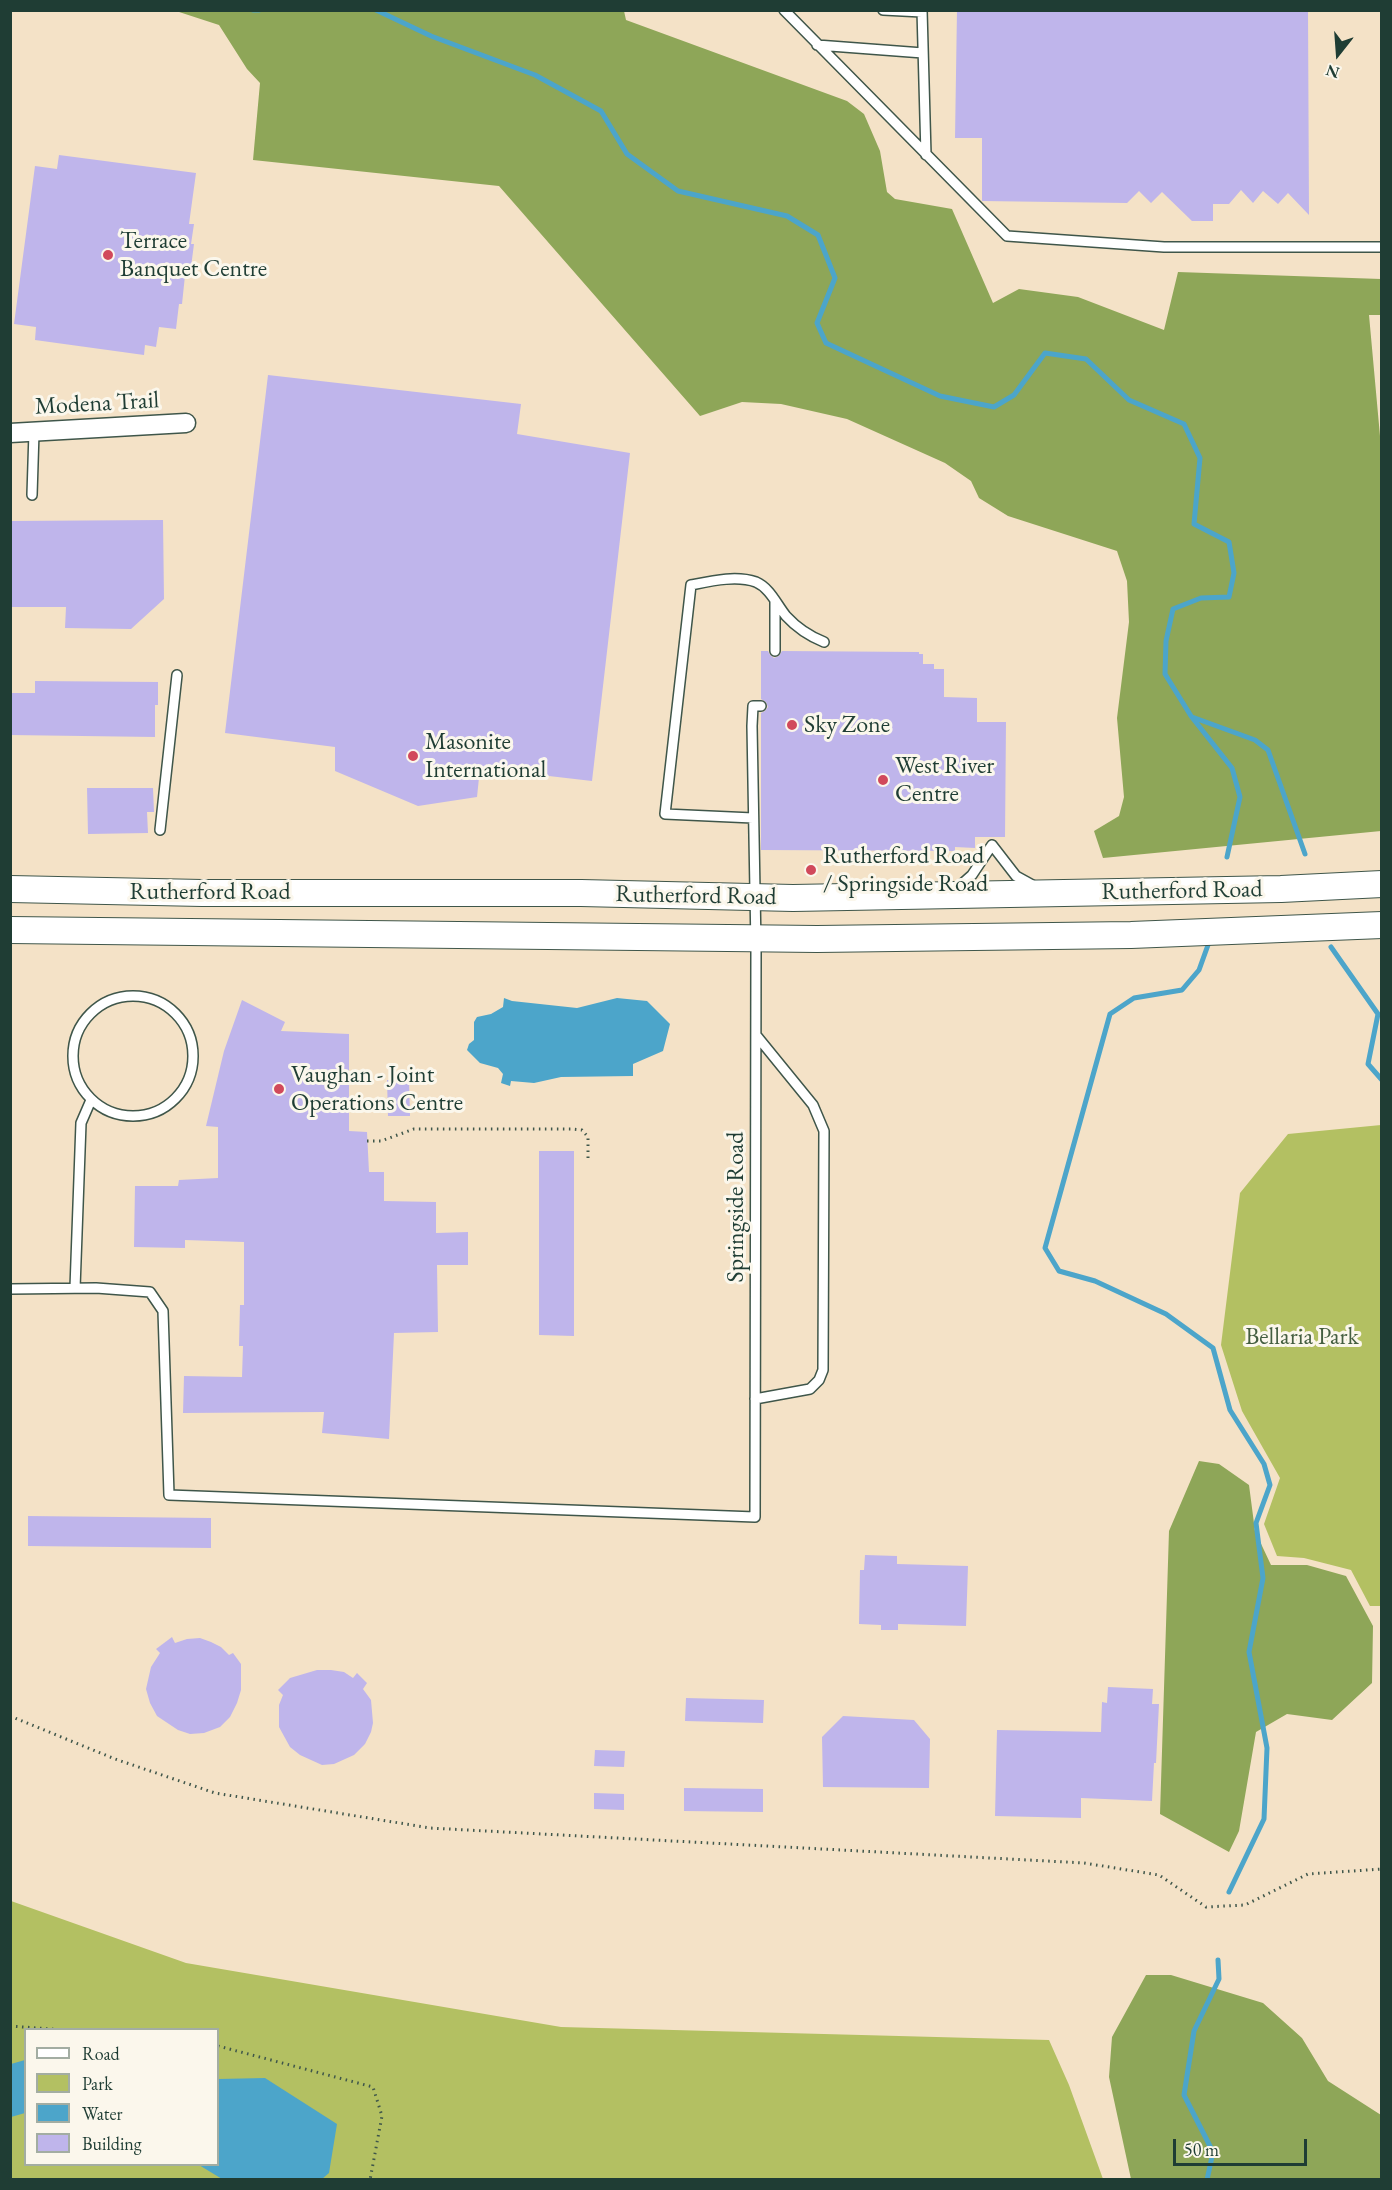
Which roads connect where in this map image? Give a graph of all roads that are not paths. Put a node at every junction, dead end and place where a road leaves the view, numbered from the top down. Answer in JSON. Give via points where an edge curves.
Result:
{"nodes":[{"id":1,"x":784,"y":10,"type":"edge"},
{"id":2,"x":883,"y":10,"type":"edge"},
{"id":3,"x":922,"y":11,"type":"edge"},
{"id":4,"x":818,"y":45,"type":"junction"},
{"id":5,"x":923,"y":53,"type":"junction"},
{"id":6,"x":926,"y":155,"type":"junction"},
{"id":7,"x":1382,"y":247,"type":"edge"},
{"id":8,"x":186,"y":423,"type":"dead end"},
{"id":9,"x":34,"y":432,"type":"junction"},
{"id":10,"x":10,"y":433,"type":"edge"},
{"id":11,"x":32,"y":495,"type":"dead end"},
{"id":12,"x":775,"y":601,"type":"junction"},
{"id":13,"x":824,"y":642,"type":"dead end"},
{"id":14,"x":775,"y":651,"type":"dead end"},
{"id":15,"x":177,"y":675,"type":"dead end"},
{"id":16,"x":761,"y":706,"type":"dead end"},
{"id":17,"x":753,"y":818,"type":"junction"},
{"id":18,"x":160,"y":830,"type":"dead end"},
{"id":19,"x":1382,"y":884,"type":"edge"},
{"id":20,"x":10,"y":889,"type":"edge"},
{"id":21,"x":1046,"y":893,"type":"junction"},
{"id":22,"x":948,"y":896,"type":"junction"},
{"id":23,"x":755,"y":897,"type":"junction"},
{"id":24,"x":1382,"y":925,"type":"edge"},
{"id":25,"x":10,"y":930,"type":"edge"},
{"id":26,"x":755,"y":938,"type":"junction"},
{"id":27,"x":756,"y":1035,"type":"junction"},
{"id":28,"x":91,"y":1100,"type":"junction"},
{"id":29,"x":75,"y":1288,"type":"junction"},
{"id":30,"x":10,"y":1289,"type":"edge"},
{"id":31,"x":755,"y":1399,"type":"junction"}],
"edges":[{"from":1,"to":4,"type":"lane"},
{"from":2,"to":3,"type":"lane"},
{"from":3,"to":5,"type":"lane"},
{"from":4,"to":5,"type":"lane"},
{"from":4,"to":6,"type":"lane"},
{"from":5,"to":6,"type":"lane"},
{"from":6,"to":7,"type":"lane","via":[[1007,236],[1164,246]]},
{"from":8,"to":9,"type":"street","name":"Modena Trail"},
{"from":9,"to":10,"type":"street","name":"Modena Trail"},
{"from":9,"to":11,"type":"lane"},
{"from":12,"to":13,"type":"lane","via":[[795,625]]},
{"from":12,"to":14,"type":"lane"},
{"from":12,"to":17,"type":"lane","via":[[766,589],[745,579],[691,585],[665,814]]},
{"from":15,"to":18,"type":"lane"},
{"from":16,"to":17,"type":"lane","name":"Springside Road","via":[[753,706]]},
{"from":17,"to":23,"type":"lane","name":"Springside Road"},
{"from":19,"to":21,"type":"main road","name":"Rutherford Road","via":[[1281,890]]},
{"from":20,"to":23,"type":"main road","name":"Rutherford Road"},
{"from":21,"to":22,"type":"main road","name":"Rutherford Road"},
{"from":21,"to":22,"type":"lane","via":[[1016,876],[992,845],[972,875]]},
{"from":22,"to":23,"type":"main road","name":"Rutherford Road"},
{"from":23,"to":26,"type":"lane","name":"Springside Road"},
{"from":24,"to":26,"type":"main road","name":"Rutherford Road","via":[[1131,935]]},
{"from":25,"to":26,"type":"main road","name":"Rutherford Road"},
{"from":26,"to":27,"type":"lane","name":"Springside Road"},
{"from":27,"to":31,"type":"lane","name":"Springside Road"},
{"from":27,"to":31,"type":"lane","via":[[813,1105],[824,1131],[824,1155],[823,1370],[810,1389]]},
{"from":28,"to":28,"type":"lane","via":[[107,1111],[126,1116],[146,1115],[164,1108],[178,1095],[189,1079],[192,1041],[171,1008],[153,998],[132,995],[112,999],[94,1009],[80,1024],[72,1064],[78,1084]]},
{"from":28,"to":29,"type":"lane","via":[[81,1123]]},
{"from":29,"to":30,"type":"lane"},
{"from":29,"to":31,"type":"lane","name":"Springside Road","via":[[150,1292],[163,1311],[169,1495],[755,1517]]}]}
